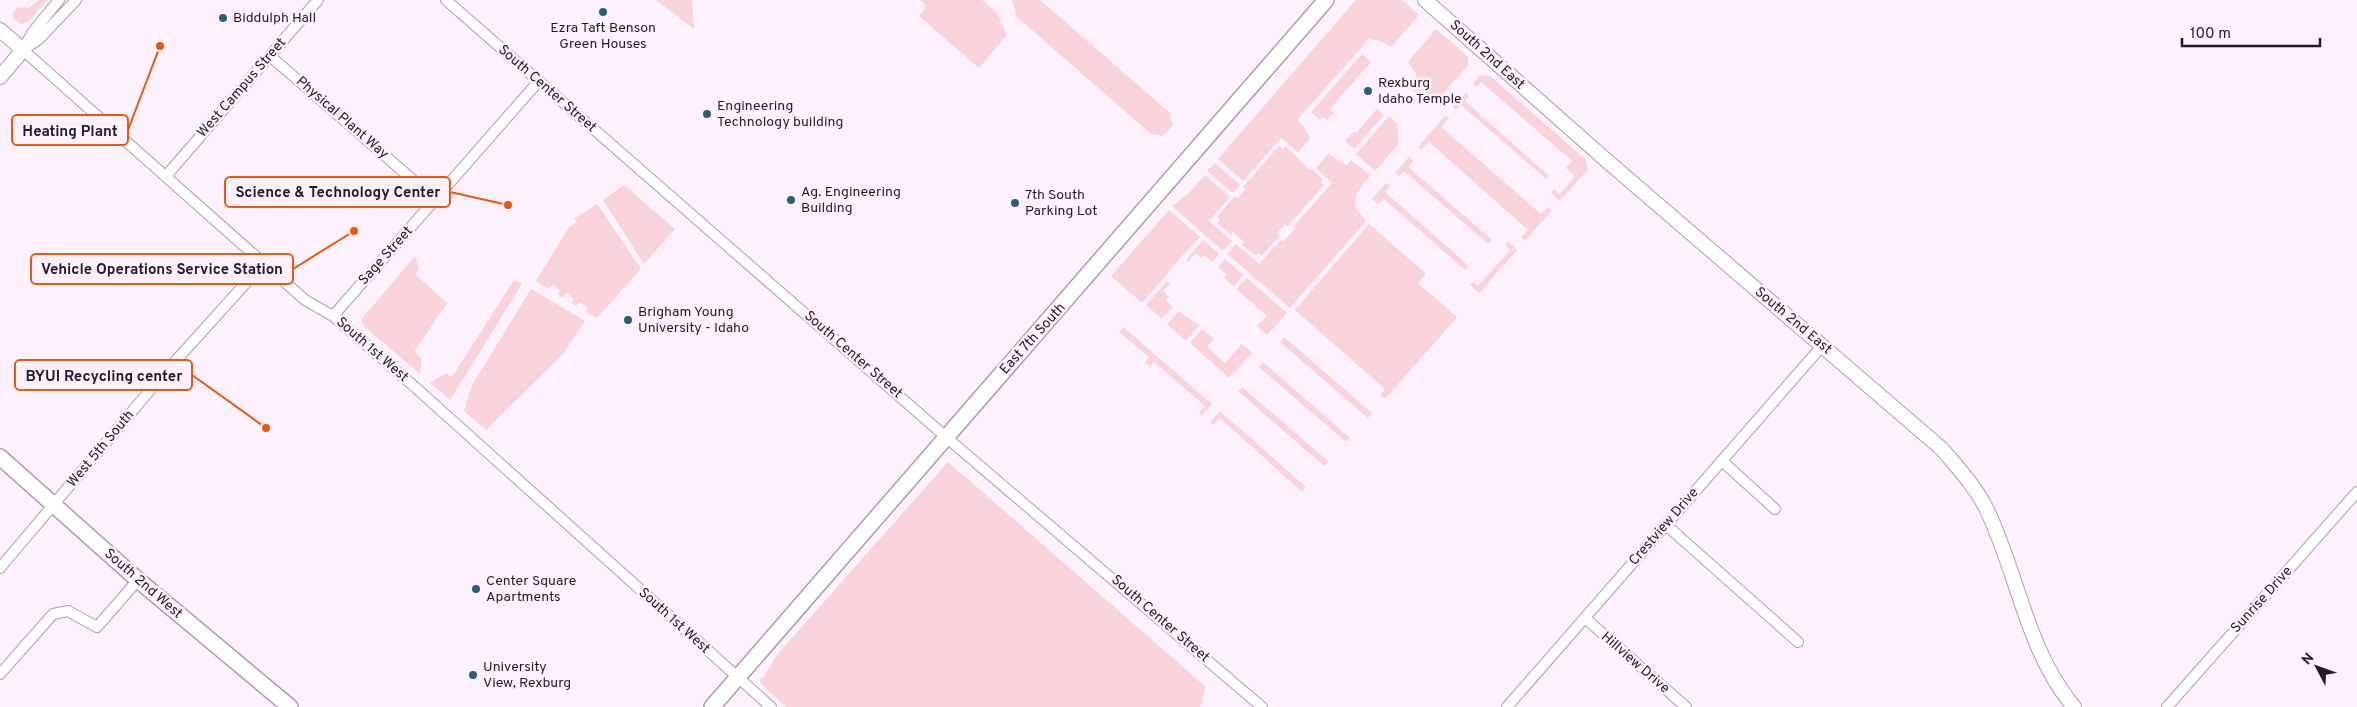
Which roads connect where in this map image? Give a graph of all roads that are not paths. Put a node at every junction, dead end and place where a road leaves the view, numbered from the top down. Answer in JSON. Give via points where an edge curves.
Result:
{"nodes":[{"id":1,"x":59,"y":0,"type":"edge"},
{"id":2,"x":76,"y":0,"type":"edge"},
{"id":3,"x":318,"y":0,"type":"edge"},
{"id":4,"x":446,"y":0,"type":"edge"},
{"id":5,"x":1326,"y":0,"type":"edge"},
{"id":6,"x":1425,"y":0,"type":"edge"},
{"id":7,"x":0,"y":30,"type":"edge"},
{"id":8,"x":23,"y":50,"type":"junction"},
{"id":9,"x":270,"y":56,"type":"junction"},
{"id":10,"x":0,"y":77,"type":"edge"},
{"id":11,"x":538,"y":82,"type":"junction"},
{"id":12,"x":166,"y":176,"type":"junction"},
{"id":13,"x":436,"y":200,"type":"junction"},
{"id":14,"x":263,"y":264,"type":"junction"},
{"id":15,"x":333,"y":316,"type":"junction"},
{"id":16,"x":1822,"y":346,"type":"junction"},
{"id":17,"x":946,"y":437,"type":"junction"},
{"id":18,"x":0,"y":457,"type":"edge"},
{"id":19,"x":1722,"y":461,"type":"junction"},
{"id":20,"x":2357,"y":492,"type":"edge"},
{"id":21,"x":54,"y":506,"type":"junction"},
{"id":22,"x":1775,"y":509,"type":"dead end"},
{"id":23,"x":1666,"y":525,"type":"junction"},
{"id":24,"x":0,"y":568,"type":"edge"},
{"id":25,"x":138,"y":580,"type":"junction"},
{"id":26,"x":1584,"y":618,"type":"junction"},
{"id":27,"x":1798,"y":642,"type":"dead end"},
{"id":28,"x":0,"y":674,"type":"edge"},
{"id":29,"x":739,"y":677,"type":"junction"},
{"id":30,"x":290,"y":707,"type":"edge"},
{"id":31,"x":712,"y":707,"type":"edge"},
{"id":32,"x":770,"y":707,"type":"edge"},
{"id":33,"x":1262,"y":707,"type":"edge"},
{"id":34,"x":1507,"y":707,"type":"edge"},
{"id":35,"x":1686,"y":707,"type":"edge"},
{"id":36,"x":2074,"y":707,"type":"edge"},
{"id":37,"x":2167,"y":707,"type":"edge"}],
"edges":[{"from":1,"to":8,"type":"street","via":[[32,33]]},
{"from":2,"to":8,"type":"street","via":[[39,40]]},
{"from":3,"to":9,"type":"street","name":"West Campus Street"},
{"from":4,"to":11,"type":"street","name":"South Center Street"},
{"from":5,"to":17,"type":"main road","name":"East 7th South"},
{"from":6,"to":16,"type":"street","name":"South 2nd East"},
{"from":7,"to":8,"type":"street","name":"South 1st West"},
{"from":8,"to":10,"type":"street"},
{"from":8,"to":12,"type":"street","name":"South 1st West"},
{"from":9,"to":12,"type":"street","name":"West Campus Street"},
{"from":9,"to":13,"type":"street","name":"Physical Plant Way"},
{"from":11,"to":13,"type":"street","name":"Sage Street"},
{"from":11,"to":17,"type":"street","name":"South Center Street"},
{"from":12,"to":14,"type":"street","name":"South 1st West"},
{"from":13,"to":15,"type":"street","name":"Sage Street"},
{"from":14,"to":15,"type":"street","name":"South 1st West","via":[[305,300]]},
{"from":14,"to":21,"type":"street","name":"West 5th South","via":[[162,376]]},
{"from":15,"to":29,"type":"street","name":"South 1st West"},
{"from":16,"to":19,"type":"street","name":"Crestview Drive"},
{"from":16,"to":36,"type":"street","name":"South 2nd East","via":[[1942,449],[1963,475],[1985,507],[2040,654]]},
{"from":17,"to":29,"type":"main road","name":"East 7th South"},
{"from":17,"to":33,"type":"street","name":"South Center Street"},
{"from":18,"to":21,"type":"main road","name":"South 2nd West"},
{"from":19,"to":22,"type":"street"},
{"from":19,"to":23,"type":"street","name":"Crestview Drive"},
{"from":20,"to":37,"type":"street","name":"Sunrise Drive"},
{"from":21,"to":24,"type":"street","name":"West 5th South"},
{"from":21,"to":25,"type":"main road","name":"South 2nd West"},
{"from":23,"to":26,"type":"street","name":"Crestview Drive"},
{"from":23,"to":27,"type":"street"},
{"from":25,"to":28,"type":"street","via":[[97,627],[68,611],[53,614]]},
{"from":25,"to":30,"type":"main road","name":"South 2nd West"},
{"from":26,"to":34,"type":"street","name":"Crestview Drive"},
{"from":26,"to":35,"type":"street","name":"Hillview Drive"},
{"from":29,"to":31,"type":"main road","name":"East 7th South"},
{"from":29,"to":32,"type":"street","name":"South 1st West"}]}
